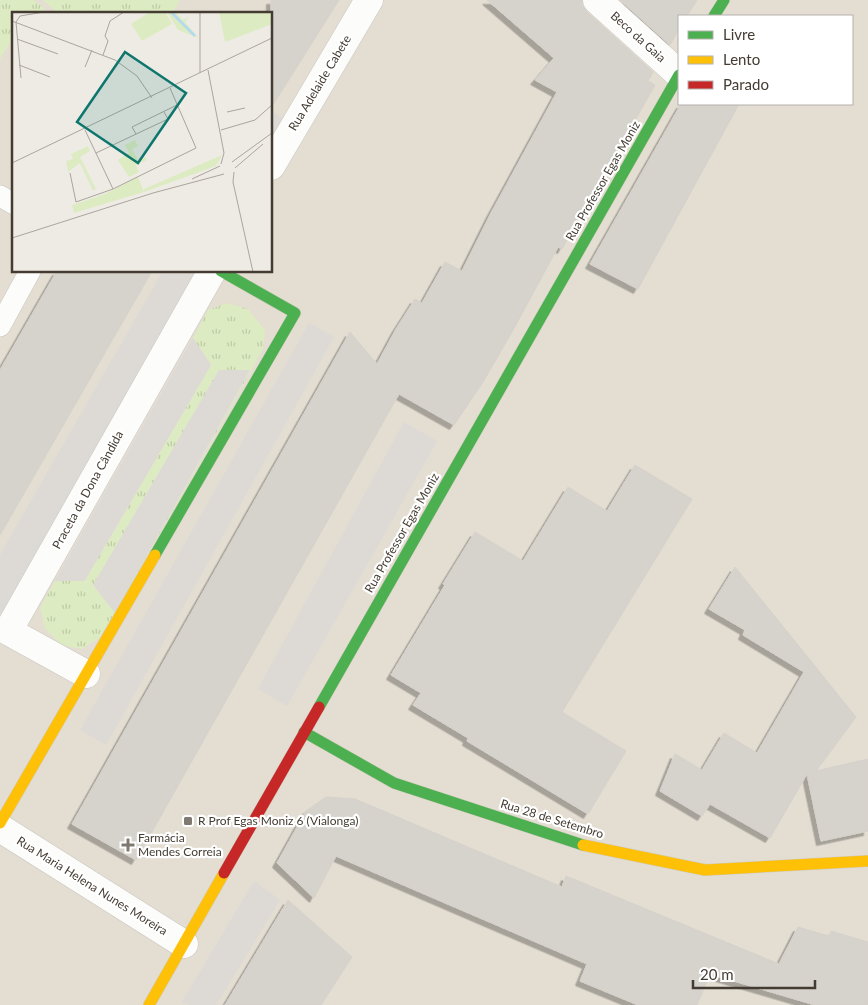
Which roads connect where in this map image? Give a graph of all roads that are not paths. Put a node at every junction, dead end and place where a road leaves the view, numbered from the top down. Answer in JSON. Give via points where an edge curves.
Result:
{"nodes":[{"id":1,"x":369,"y":0,"type":"edge"},
{"id":2,"x":596,"y":0,"type":"edge"},
{"id":3,"x":724,"y":0,"type":"edge"},
{"id":4,"x":715,"y":15,"type":"edge"},
{"id":5,"x":678,"y":73,"type":"edge"},
{"id":6,"x":678,"y":76,"type":"edge"},
{"id":7,"x":272,"y":164,"type":"edge"},
{"id":8,"x":0,"y":196,"type":"edge"},
{"id":9,"x":12,"y":203,"type":"edge"},
{"id":10,"x":29,"y":272,"type":"edge"},
{"id":11,"x":211,"y":272,"type":"edge"},
{"id":12,"x":223,"y":272,"type":"edge"},
{"id":13,"x":0,"y":326,"type":"edge"},
{"id":14,"x":86,"y":674,"type":"junction"},
{"id":15,"x":304,"y":732,"type":"junction"},
{"id":16,"x":0,"y":823,"type":"edge"},
{"id":17,"x":0,"y":828,"type":"edge"},
{"id":18,"x":868,"y":860,"type":"edge"},
{"id":19,"x":184,"y":944,"type":"junction"},
{"id":20,"x":149,"y":1005,"type":"edge"}],
"edges":[{"from":1,"to":7,"type":"street","name":"Rua Adelaide Cabete"},
{"from":2,"to":5,"type":"street","name":"Beco da Gaia"},
{"from":3,"to":4,"type":"street"},
{"from":6,"to":15,"type":"street","name":"Rua Professor Egas Moniz"},
{"from":8,"to":9,"type":"lane"},
{"from":10,"to":13,"type":"lane"},
{"from":11,"to":14,"type":"street","name":"Praceta da Dona Cândida","via":[[8,632]]},
{"from":12,"to":14,"type":"street","via":[[295,313]]},
{"from":14,"to":16,"type":"street"},
{"from":15,"to":18,"type":"street","name":"Rua 28 de Setembro","via":[[394,783],[590,847],[705,870]]},
{"from":15,"to":19,"type":"street","name":"Rua Professor Egas Moniz"},
{"from":17,"to":19,"type":"street","name":"Rua Maria Helena Nunes Moreira"},
{"from":19,"to":20,"type":"street","name":"Rua Professor Egas Moniz"}]}
